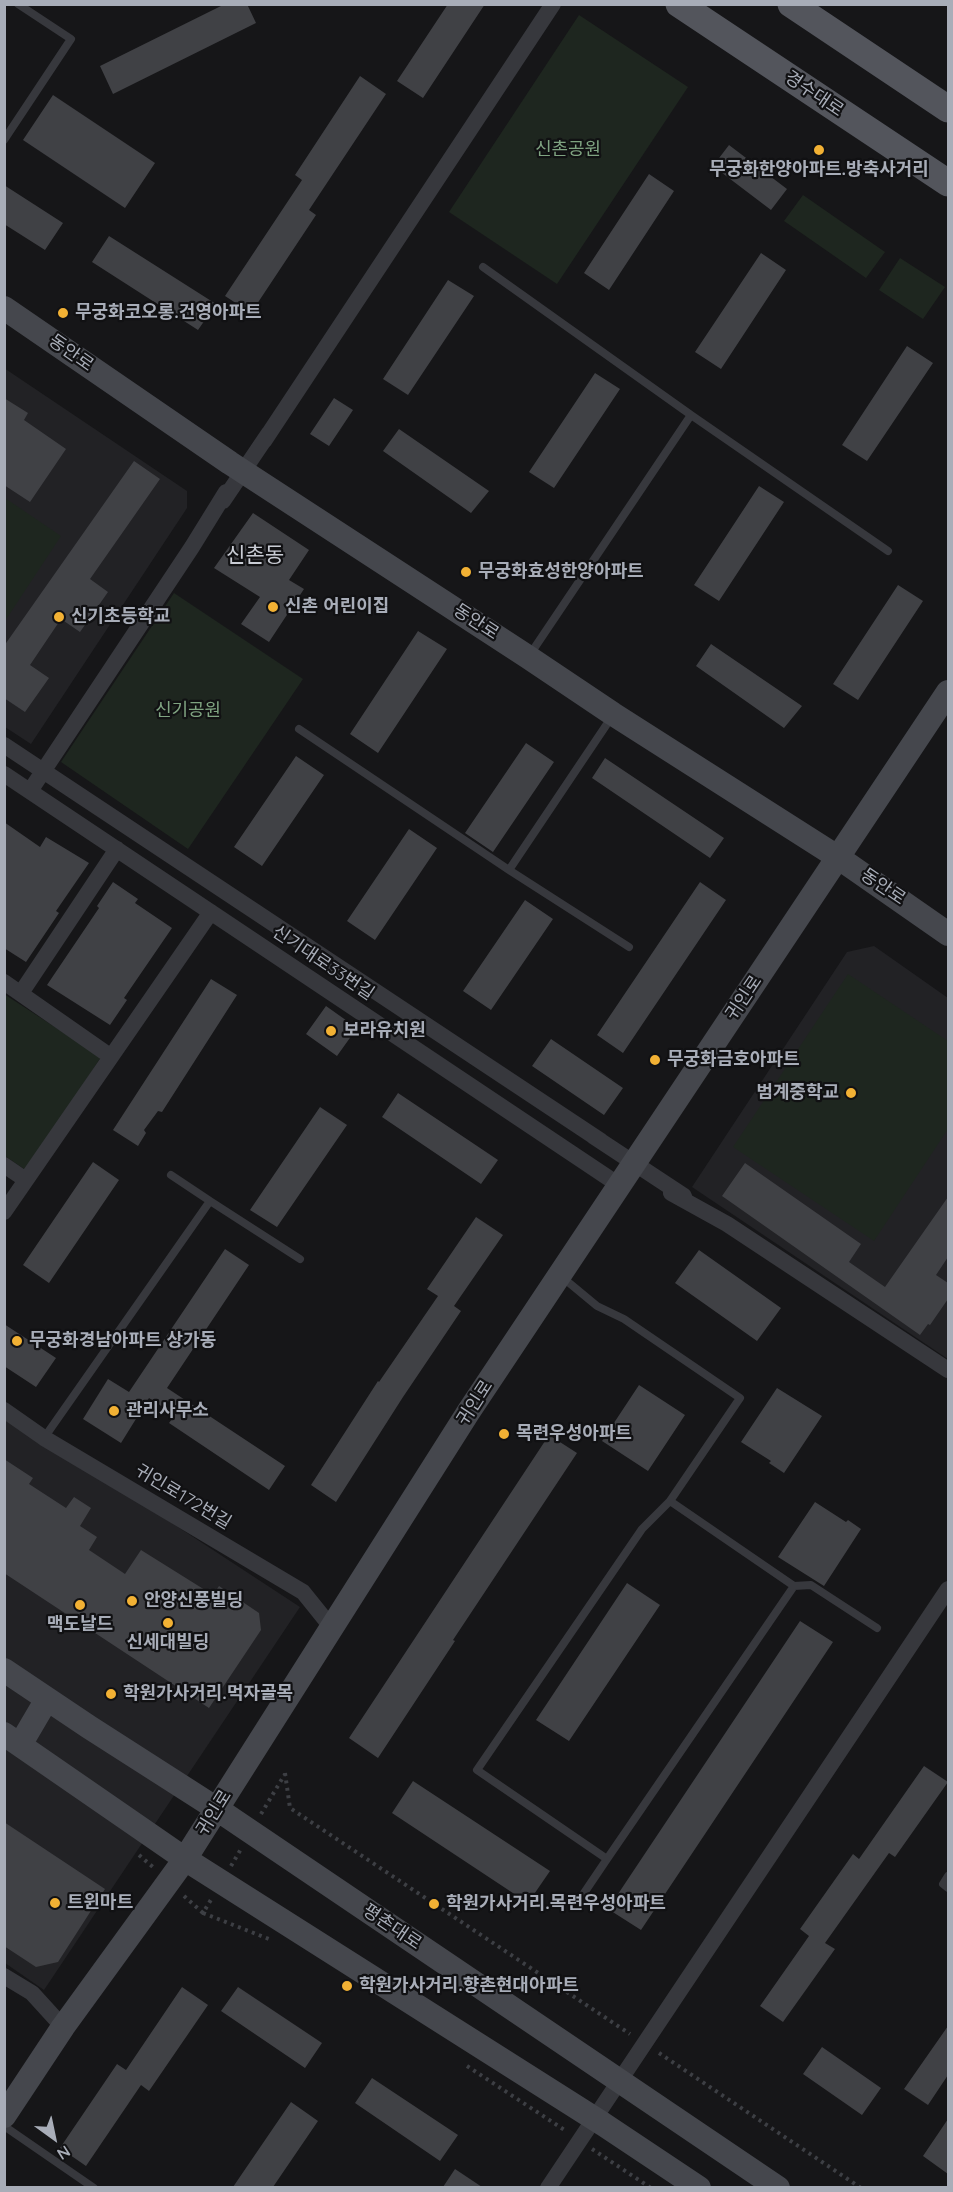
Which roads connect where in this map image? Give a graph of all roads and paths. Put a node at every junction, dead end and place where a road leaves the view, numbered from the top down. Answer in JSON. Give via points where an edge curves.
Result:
{"nodes":[{"id":1,"x":18,"y":4,"type":"edge"},
{"id":2,"x":553,"y":4,"type":"edge"},
{"id":3,"x":679,"y":4,"type":"edge"},
{"id":4,"x":791,"y":4,"type":"edge"},
{"id":5,"x":948,"y":109,"type":"edge"},
{"id":6,"x":4,"y":140,"type":"edge"},
{"id":7,"x":948,"y":183,"type":"edge"},
{"id":8,"x":483,"y":267,"type":"dead end"},
{"id":9,"x":4,"y":308,"type":"edge"},
{"id":10,"x":316,"y":363,"type":"junction"},
{"id":11,"x":691,"y":415,"type":"junction"},
{"id":12,"x":264,"y":441,"type":"dead end"},
{"id":13,"x":225,"y":492,"type":"dead end"},
{"id":14,"x":192,"y":547,"type":"junction"},
{"id":15,"x":888,"y":551,"type":"dead end"},
{"id":16,"x":528,"y":657,"type":"junction"},
{"id":17,"x":948,"y":692,"type":"edge"},
{"id":18,"x":613,"y":714,"type":"junction"},
{"id":19,"x":299,"y":729,"type":"dead end"},
{"id":20,"x":4,"y":745,"type":"edge"},
{"id":21,"x":43,"y":770,"type":"junction"},
{"id":22,"x":4,"y":774,"type":"edge"},
{"id":23,"x":30,"y":791,"type":"junction"},
{"id":24,"x":117,"y":849,"type":"junction"},
{"id":25,"x":839,"y":858,"type":"junction"},
{"id":26,"x":509,"y":870,"type":"junction"},
{"id":27,"x":211,"y":912,"type":"junction"},
{"id":28,"x":948,"y":934,"type":"edge"},
{"id":29,"x":629,"y":947,"type":"dead end"},
{"id":30,"x":4,"y":982,"type":"edge"},
{"id":31,"x":21,"y":993,"type":"junction"},
{"id":32,"x":110,"y":1056,"type":"junction"},
{"id":33,"x":540,"y":1100,"type":"junction"},
{"id":34,"x":601,"y":1141,"type":"dead end"},
{"id":35,"x":4,"y":1165,"type":"edge"},
{"id":36,"x":171,"y":1175,"type":"dead end"},
{"id":37,"x":26,"y":1180,"type":"junction"},
{"id":38,"x":619,"y":1185,"type":"junction"},
{"id":39,"x":671,"y":1193,"type":"dead end"},
{"id":40,"x":210,"y":1201,"type":"junction"},
{"id":41,"x":4,"y":1212,"type":"edge"},
{"id":42,"x":727,"y":1224,"type":"junction"},
{"id":43,"x":300,"y":1259,"type":"dead end"},
{"id":44,"x":560,"y":1275,"type":"junction"},
{"id":45,"x":948,"y":1370,"type":"edge"},
{"id":46,"x":4,"y":1410,"type":"edge"},
{"id":47,"x":44,"y":1438,"type":"junction"},
{"id":48,"x":670,"y":1501,"type":"junction"},
{"id":49,"x":794,"y":1586,"type":"junction"},
{"id":50,"x":948,"y":1589,"type":"edge"},
{"id":51,"x":332,"y":1628,"type":"junction"},
{"id":52,"x":878,"y":1628,"type":"dead end"},
{"id":53,"x":4,"y":1670,"type":"edge"},
{"id":54,"x":47,"y":1699,"type":"junction"},
{"id":55,"x":12,"y":1739,"type":"edge"},
{"id":56,"x":285,"y":1773,"type":"dead end"},
{"id":57,"x":217,"y":1809,"type":"junction"},
{"id":58,"x":185,"y":1859,"type":"junction"},
{"id":59,"x":607,"y":1859,"type":"junction"},
{"id":60,"x":948,"y":1876,"type":"edge"},
{"id":61,"x":948,"y":1888,"type":"edge"},
{"id":62,"x":582,"y":1896,"type":"dead end"},
{"id":63,"x":203,"y":1913,"type":"dead end"},
{"id":64,"x":279,"y":1944,"type":"dead end"},
{"id":65,"x":4,"y":1976,"type":"edge"},
{"id":66,"x":63,"y":2026,"type":"junction"},
{"id":67,"x":638,"y":2039,"type":"dead end"},
{"id":68,"x":658,"y":2052,"type":"dead end"},
{"id":69,"x":463,"y":2063,"type":"dead end"},
{"id":70,"x":4,"y":2116,"type":"edge"},
{"id":71,"x":4,"y":2126,"type":"edge"},
{"id":72,"x":569,"y":2133,"type":"dead end"},
{"id":73,"x":588,"y":2146,"type":"dead end"},
{"id":74,"x":94,"y":2187,"type":"edge"},
{"id":75,"x":548,"y":2187,"type":"edge"},
{"id":76,"x":651,"y":2187,"type":"edge"},
{"id":77,"x":699,"y":2187,"type":"edge"},
{"id":78,"x":778,"y":2187,"type":"edge"},
{"id":79,"x":861,"y":2187,"type":"edge"}],
"edges":[{"from":1,"to":6,"type":"lane","via":[[70,39]]},
{"from":2,"to":10,"type":"street"},
{"from":3,"to":7,"type":"main road","name":"경수대로"},
{"from":4,"to":5,"type":"main road"},
{"from":8,"to":11,"type":"lane"},
{"from":9,"to":16,"type":"street","name":"동안로","via":[[230,464]]},
{"from":10,"to":12,"type":"street"},
{"from":10,"to":14,"type":"street"},
{"from":11,"to":15,"type":"lane"},
{"from":11,"to":16,"type":"lane"},
{"from":13,"to":14,"type":"street"},
{"from":14,"to":21,"type":"street"},
{"from":16,"to":18,"type":"street","name":"동안로"},
{"from":17,"to":25,"type":"street","name":"귀인로"},
{"from":18,"to":25,"type":"street","name":"동안로"},
{"from":18,"to":26,"type":"lane"},
{"from":19,"to":26,"type":"lane"},
{"from":20,"to":21,"type":"street"},
{"from":21,"to":23,"type":"street"},
{"from":21,"to":33,"type":"street"},
{"from":22,"to":23,"type":"street","name":"신기대로33번길"},
{"from":23,"to":24,"type":"street","name":"신기대로33번길"},
{"from":24,"to":27,"type":"street","name":"신기대로33번길"},
{"from":24,"to":31,"type":"street"},
{"from":25,"to":28,"type":"street","name":"동안로"},
{"from":25,"to":38,"type":"street","name":"귀인로"},
{"from":26,"to":29,"type":"lane"},
{"from":27,"to":32,"type":"street"},
{"from":27,"to":38,"type":"street","name":"신기대로33번길"},
{"from":30,"to":31,"type":"street"},
{"from":31,"to":32,"type":"street"},
{"from":32,"to":37,"type":"street"},
{"from":33,"to":34,"type":"street"},
{"from":33,"to":42,"type":"street"},
{"from":35,"to":37,"type":"street"},
{"from":36,"to":40,"type":"lane"},
{"from":37,"to":41,"type":"street"},
{"from":38,"to":44,"type":"street","name":"귀인로"},
{"from":39,"to":42,"type":"street"},
{"from":40,"to":43,"type":"lane"},
{"from":40,"to":47,"type":"lane"},
{"from":42,"to":45,"type":"street"},
{"from":44,"to":48,"type":"lane","via":[[597,1306],[624,1319],[740,1398]]},
{"from":44,"to":51,"type":"street","name":"귀인로"},
{"from":46,"to":47,"type":"street","name":"귀인로172번길"},
{"from":47,"to":51,"type":"street","name":"귀인로172번길","via":[[303,1592]]},
{"from":48,"to":49,"type":"lane"},
{"from":48,"to":59,"type":"lane","via":[[642,1529],[477,1770]]},
{"from":49,"to":52,"type":"lane","via":[[812,1585]]},
{"from":49,"to":59,"type":"lane"},
{"from":50,"to":75,"type":"street"},
{"from":51,"to":57,"type":"street","name":"귀인로"},
{"from":53,"to":54,"type":"street","name":"평촌대로"},
{"from":54,"to":55,"type":"street"},
{"from":54,"to":57,"type":"street","name":"평촌대로"},
{"from":55,"to":58,"type":"street"},
{"from":56,"to":67,"type":"path","via":[[290,1808]]},
{"from":57,"to":58,"type":"street","name":"귀인로"},
{"from":57,"to":78,"type":"street","name":"평촌대로"},
{"from":58,"to":66,"type":"street","name":"귀인로"},
{"from":58,"to":77,"type":"street"},
{"from":59,"to":62,"type":"lane"},
{"from":60,"to":61,"type":"lane","via":[[943,1884]]},
{"from":63,"to":64,"type":"path"},
{"from":65,"to":66,"type":"street","via":[[32,1993]]},
{"from":66,"to":70,"type":"street","name":"귀인로"},
{"from":68,"to":79,"type":"path"},
{"from":69,"to":72,"type":"path"},
{"from":71,"to":74,"type":"lane"},
{"from":73,"to":76,"type":"path"}]}
